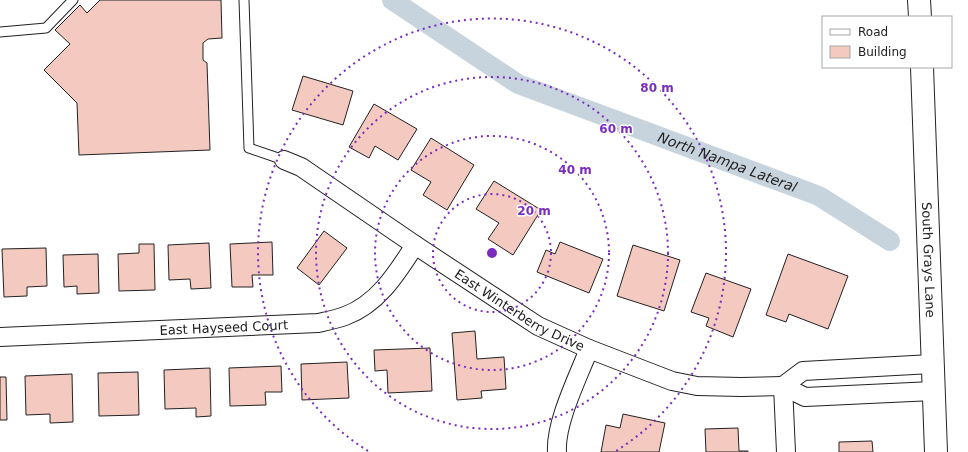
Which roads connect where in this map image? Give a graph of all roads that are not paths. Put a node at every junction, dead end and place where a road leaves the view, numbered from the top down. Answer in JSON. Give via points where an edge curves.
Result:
{"nodes":[{"id":1,"x":73,"y":0,"type":"edge"},
{"id":2,"x":244,"y":0,"type":"edge"},
{"id":3,"x":919,"y":0,"type":"edge"},
{"id":4,"x":920,"y":16,"type":"edge"},
{"id":5,"x":0,"y":32,"type":"edge"},
{"id":6,"x":922,"y":68,"type":"edge"},
{"id":7,"x":284,"y":160,"type":"joint"},
{"id":8,"x":415,"y":246,"type":"junction"},
{"id":9,"x":0,"y":337,"type":"edge"},
{"id":10,"x":589,"y":349,"type":"junction"},
{"id":11,"x":932,"y":364,"type":"junction"},
{"id":12,"x":783,"y":386,"type":"junction"},
{"id":13,"x":933,"y":391,"type":"junction"},
{"id":14,"x":557,"y":452,"type":"edge"},
{"id":15,"x":786,"y":452,"type":"edge"},
{"id":16,"x":936,"y":452,"type":"edge"}],
"edges":[{"from":1,"to":5,"type":"lane","via":[[46,28]]},
{"from":2,"to":7,"type":"lane","via":[[249,148]]},
{"from":3,"to":4,"type":"street"},
{"from":6,"to":11,"type":"street","name":"South Grays Lane"},
{"from":7,"to":8,"type":"street","name":"East Winterberry Drive","via":[[301,167]]},
{"from":8,"to":9,"type":"street","name":"East Hayseed Court","via":[[391,282],[371,302],[346,316],[318,323]]},
{"from":8,"to":10,"type":"street","name":"East Winterberry Drive","via":[[538,326]]},
{"from":10,"to":12,"type":"street","name":"East Winterberry Drive","via":[[672,381],[697,386]]},
{"from":10,"to":14,"type":"street","via":[[564,412],[556,441]]},
{"from":11,"to":12,"type":"street","via":[[803,371]]},
{"from":11,"to":13,"type":"street","name":"South Grays Lane"},
{"from":12,"to":13,"type":"street","name":"East Winterberry Drive","via":[[805,397]]},
{"from":12,"to":15,"type":"street"},
{"from":13,"to":16,"type":"street","name":"South Grays Lane"}]}
